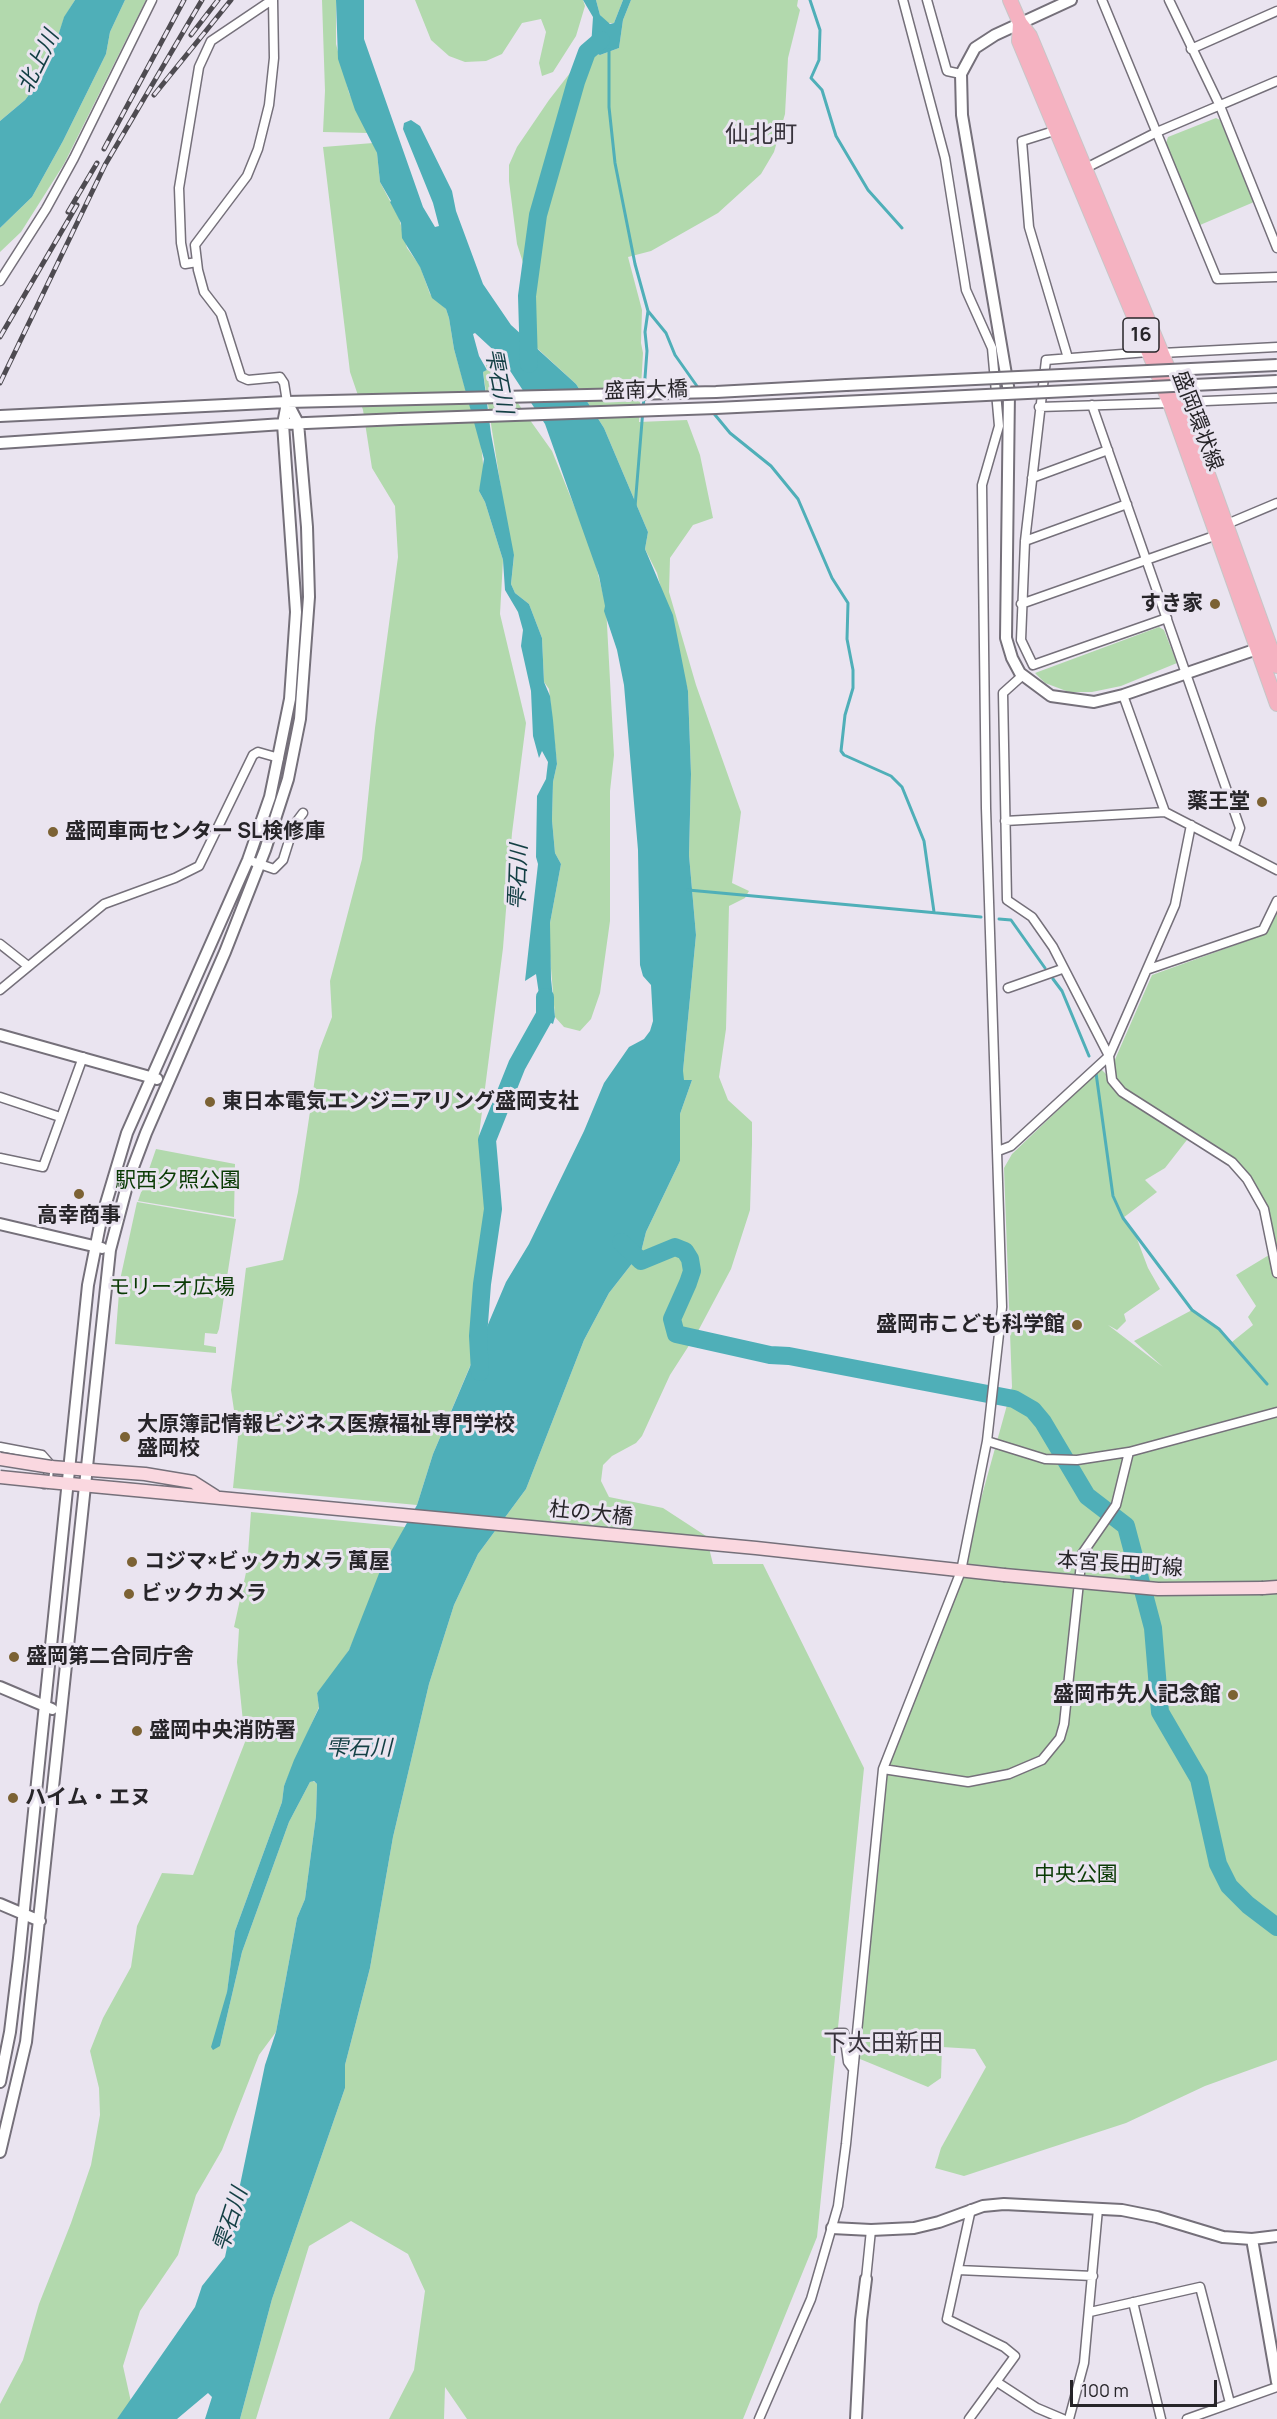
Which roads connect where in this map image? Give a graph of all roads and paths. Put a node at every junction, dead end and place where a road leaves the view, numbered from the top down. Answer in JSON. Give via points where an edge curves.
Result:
{"nodes":[{"id":1,"x":152,"y":0,"type":"edge"},
{"id":2,"x":272,"y":0,"type":"edge"},
{"id":3,"x":903,"y":0,"type":"edge"},
{"id":4,"x":927,"y":0,"type":"edge"},
{"id":5,"x":1010,"y":0,"type":"edge"},
{"id":6,"x":1071,"y":0,"type":"edge"},
{"id":7,"x":1102,"y":0,"type":"edge"},
{"id":8,"x":1169,"y":0,"type":"edge"},
{"id":9,"x":1277,"y":11,"type":"edge"},
{"id":10,"x":1020,"y":23,"type":"junction"},
{"id":11,"x":1191,"y":49,"type":"junction"},
{"id":12,"x":962,"y":74,"type":"junction"},
{"id":13,"x":1277,"y":81,"type":"edge"},
{"id":14,"x":1220,"y":106,"type":"junction"},
{"id":15,"x":1057,"y":130,"type":"junction"},
{"id":16,"x":1157,"y":132,"type":"junction"},
{"id":17,"x":1086,"y":168,"type":"junction"},
{"id":18,"x":1277,"y":249,"type":"edge"},
{"id":19,"x":197,"y":262,"type":"junction"},
{"id":20,"x":1277,"y":277,"type":"edge"},
{"id":21,"x":0,"y":281,"type":"edge"},
{"id":22,"x":1277,"y":347,"type":"edge"},
{"id":23,"x":1155,"y":353,"type":"junction"},
{"id":24,"x":1068,"y":358,"type":"junction"},
{"id":25,"x":1277,"y":365,"type":"edge"},
{"id":26,"x":1007,"y":376,"type":"junction"},
{"id":27,"x":1277,"y":381,"type":"edge"},
{"id":28,"x":1009,"y":392,"type":"junction"},
{"id":29,"x":1277,"y":398,"type":"edge"},
{"id":30,"x":287,"y":402,"type":"junction"},
{"id":31,"x":1176,"y":402,"type":"junction"},
{"id":32,"x":1092,"y":405,"type":"junction"},
{"id":33,"x":1039,"y":407,"type":"junction"},
{"id":34,"x":0,"y":416,"type":"edge"},
{"id":35,"x":284,"y":423,"type":"junction"},
{"id":36,"x":297,"y":423,"type":"junction"},
{"id":37,"x":0,"y":443,"type":"edge"},
{"id":38,"x":1108,"y":450,"type":"junction"},
{"id":39,"x":1032,"y":478,"type":"junction"},
{"id":40,"x":1277,"y":503,"type":"edge"},
{"id":41,"x":1127,"y":504,"type":"junction"},
{"id":42,"x":1222,"y":529,"type":"junction"},
{"id":43,"x":1025,"y":541,"type":"junction"},
{"id":44,"x":1146,"y":560,"type":"junction"},
{"id":45,"x":1021,"y":604,"type":"junction"},
{"id":46,"x":1167,"y":618,"type":"junction"},
{"id":47,"x":1263,"y":647,"type":"junction"},
{"id":48,"x":1277,"y":666,"type":"edge"},
{"id":49,"x":1186,"y":673,"type":"junction"},
{"id":50,"x":1023,"y":675,"type":"junction"},
{"id":51,"x":1123,"y":695,"type":"junction"},
{"id":52,"x":1277,"y":704,"type":"edge"},
{"id":53,"x":279,"y":759,"type":"junction"},
{"id":54,"x":1165,"y":812,"type":"junction"},
{"id":55,"x":303,"y":813,"type":"dead end"},
{"id":56,"x":1005,"y":821,"type":"junction"},
{"id":57,"x":1191,"y":825,"type":"junction"},
{"id":58,"x":1234,"y":846,"type":"junction"},
{"id":59,"x":248,"y":860,"type":"junction"},
{"id":60,"x":260,"y":864,"type":"junction"},
{"id":61,"x":1277,"y":870,"type":"edge"},
{"id":62,"x":1277,"y":901,"type":"edge"},
{"id":63,"x":0,"y":944,"type":"edge"},
{"id":64,"x":28,"y":966,"type":"junction"},
{"id":65,"x":1062,"y":969,"type":"junction"},
{"id":66,"x":1149,"y":969,"type":"junction"},
{"id":67,"x":1008,"y":988,"type":"dead end"},
{"id":68,"x":0,"y":990,"type":"edge"},
{"id":69,"x":0,"y":1035,"type":"edge"},
{"id":70,"x":1109,"y":1056,"type":"junction"},
{"id":71,"x":83,"y":1057,"type":"junction"},
{"id":72,"x":152,"y":1077,"type":"junction"},
{"id":73,"x":166,"y":1082,"type":"junction"},
{"id":74,"x":0,"y":1097,"type":"edge"},
{"id":75,"x":60,"y":1117,"type":"junction"},
{"id":76,"x":999,"y":1151,"type":"junction"},
{"id":77,"x":0,"y":1158,"type":"edge"},
{"id":78,"x":0,"y":1224,"type":"edge"},
{"id":79,"x":96,"y":1247,"type":"junction"},
{"id":80,"x":111,"y":1250,"type":"junction"},
{"id":81,"x":1277,"y":1273,"type":"edge"},
{"id":82,"x":1277,"y":1412,"type":"edge"},
{"id":83,"x":987,"y":1441,"type":"junction"},
{"id":84,"x":0,"y":1448,"type":"edge"},
{"id":85,"x":1129,"y":1452,"type":"junction"},
{"id":86,"x":0,"y":1459,"type":"edge"},
{"id":87,"x":69,"y":1469,"type":"junction"},
{"id":88,"x":86,"y":1470,"type":"junction"},
{"id":89,"x":0,"y":1476,"type":"edge"},
{"id":90,"x":68,"y":1484,"type":"junction"},
{"id":91,"x":85,"y":1485,"type":"junction"},
{"id":92,"x":216,"y":1496,"type":"junction"},
{"id":93,"x":961,"y":1570,"type":"junction"},
{"id":94,"x":1277,"y":1587,"type":"edge"},
{"id":95,"x":0,"y":1687,"type":"edge"},
{"id":96,"x":47,"y":1707,"type":"junction"},
{"id":97,"x":61,"y":1713,"type":"junction"},
{"id":98,"x":883,"y":1769,"type":"junction"},
{"id":99,"x":0,"y":1904,"type":"edge"},
{"id":100,"x":24,"y":1914,"type":"junction"},
{"id":101,"x":40,"y":1921,"type":"junction"},
{"id":102,"x":837,"y":2032,"type":"dead end"},
{"id":103,"x":853,"y":2070,"type":"junction"},
{"id":104,"x":0,"y":2082,"type":"edge"},
{"id":105,"x":0,"y":2152,"type":"edge"},
{"id":106,"x":971,"y":2209,"type":"junction"},
{"id":107,"x":1098,"y":2209,"type":"junction"},
{"id":108,"x":832,"y":2228,"type":"junction"},
{"id":109,"x":871,"y":2230,"type":"junction"},
{"id":110,"x":1277,"y":2236,"type":"edge"},
{"id":111,"x":1252,"y":2239,"type":"junction"},
{"id":112,"x":958,"y":2270,"type":"junction"},
{"id":113,"x":1093,"y":2276,"type":"junction"},
{"id":114,"x":866,"y":2279,"type":"joint"},
{"id":115,"x":1133,"y":2302,"type":"junction"},
{"id":116,"x":1090,"y":2312,"type":"junction"},
{"id":117,"x":997,"y":2382,"type":"junction"},
{"id":118,"x":1277,"y":2382,"type":"edge"},
{"id":119,"x":1277,"y":2387,"type":"edge"},
{"id":120,"x":1230,"y":2403,"type":"junction"},
{"id":121,"x":1193,"y":2418,"type":"edge"},
{"id":122,"x":759,"y":2419,"type":"edge"},
{"id":123,"x":856,"y":2419,"type":"edge"},
{"id":124,"x":969,"y":2419,"type":"edge"},
{"id":125,"x":1063,"y":2419,"type":"edge"},
{"id":126,"x":1069,"y":2419,"type":"edge"},
{"id":127,"x":1161,"y":2419,"type":"edge"}],
"edges":[{"from":1,"to":21,"type":"street","via":[[74,158]]},
{"from":2,"to":19,"type":"street","via":[[272,82],[258,149],[247,176],[195,244]]},
{"from":2,"to":19,"type":"street","via":[[211,41],[199,67],[179,188],[185,264]]},
{"from":3,"to":76,"type":"street","via":[[945,158],[966,290],[992,348],[999,426],[982,485],[986,808]]},
{"from":4,"to":12,"type":"street","via":[[947,71]]},
{"from":5,"to":10,"type":"main road","name":"盛岡環状線","number":"16"},
{"from":6,"to":10,"type":"street"},
{"from":7,"to":16,"type":"street"},
{"from":8,"to":11,"type":"street"},
{"from":9,"to":11,"type":"street"},
{"from":10,"to":12,"type":"street","via":[[975,48]]},
{"from":10,"to":15,"type":"main road","name":"盛岡環状線","number":"16","via":[[1019,41]]},
{"from":10,"to":17,"type":"main road","name":"盛岡環状線","number":"16","via":[[1030,36]]},
{"from":11,"to":14,"type":"street"},
{"from":12,"to":26,"type":"street","via":[[963,126]]},
{"from":13,"to":14,"type":"street"},
{"from":14,"to":16,"type":"street"},
{"from":14,"to":18,"type":"street"},
{"from":15,"to":23,"type":"main road","name":"盛岡環状線","number":"16"},
{"from":15,"to":24,"type":"street","via":[[1022,141],[1029,227]]},
{"from":16,"to":17,"type":"street"},
{"from":16,"to":20,"type":"street","via":[[1216,279]]},
{"from":17,"to":23,"type":"main road","name":"盛岡環状線","number":"16"},
{"from":19,"to":30,"type":"street","via":[[204,292],[221,314],[241,377],[280,377]]},
{"from":22,"to":23,"type":"street"},
{"from":23,"to":24,"type":"street"},
{"from":23,"to":31,"type":"main road","name":"盛岡環状線","number":"16"},
{"from":24,"to":33,"type":"street","via":[[1046,360]]},
{"from":25,"to":26,"type":"street","name":"盛南大橋","bridge":true},
{"from":26,"to":28,"type":"street","bridge":true},
{"from":26,"to":30,"type":"street","name":"盛南大橋","bridge":true,"via":[[716,392]]},
{"from":27,"to":28,"type":"street","name":"盛南大橋","bridge":true},
{"from":28,"to":36,"type":"street","name":"盛南大橋","bridge":true,"via":[[716,408]]},
{"from":28,"to":50,"type":"street","via":[[1006,638]]},
{"from":29,"to":31,"type":"street"},
{"from":30,"to":34,"type":"street","name":"盛南大橋"},
{"from":30,"to":35,"type":"street"},
{"from":30,"to":36,"type":"street"},
{"from":31,"to":32,"type":"street"},
{"from":31,"to":42,"type":"main road","name":"盛岡環状線","number":"16"},
{"from":32,"to":33,"type":"street"},
{"from":32,"to":38,"type":"street"},
{"from":33,"to":39,"type":"street"},
{"from":35,"to":36,"type":"street","name":"盛南大橋"},
{"from":35,"to":37,"type":"street","name":"盛南大橋"},
{"from":35,"to":53,"type":"street","via":[[297,612],[290,699]]},
{"from":36,"to":60,"type":"street","via":[[307,527],[307,650],[300,719],[288,779]]},
{"from":38,"to":39,"type":"street"},
{"from":38,"to":41,"type":"street"},
{"from":39,"to":43,"type":"street"},
{"from":40,"to":42,"type":"street"},
{"from":41,"to":43,"type":"street"},
{"from":41,"to":44,"type":"street"},
{"from":42,"to":44,"type":"street"},
{"from":42,"to":47,"type":"main road","name":"盛岡環状線","number":"16"},
{"from":43,"to":45,"type":"street"},
{"from":44,"to":45,"type":"street"},
{"from":44,"to":46,"type":"street"},
{"from":45,"to":46,"type":"street","via":[[1021,640],[1033,664]]},
{"from":46,"to":49,"type":"street"},
{"from":47,"to":48,"type":"main road","name":"盛岡環状線","number":"16"},
{"from":47,"to":49,"type":"street"},
{"from":47,"to":52,"type":"main road","name":"盛岡環状線","number":"16"},
{"from":49,"to":51,"type":"street"},
{"from":49,"to":58,"type":"street","via":[[1240,828]]},
{"from":50,"to":51,"type":"street","via":[[1051,696],[1065,700],[1094,702]]},
{"from":50,"to":56,"type":"street","via":[[1003,693]]},
{"from":51,"to":54,"type":"street"},
{"from":53,"to":59,"type":"street"},
{"from":53,"to":64,"type":"street","via":[[258,752],[253,755],[199,866],[104,904]]},
{"from":54,"to":56,"type":"street"},
{"from":54,"to":57,"type":"street"},
{"from":55,"to":60,"type":"street","via":[[294,825],[283,860],[274,869]]},
{"from":56,"to":65,"type":"street","via":[[1007,900],[1032,917],[1053,947]]},
{"from":57,"to":58,"type":"street"},
{"from":57,"to":66,"type":"street","via":[[1175,905]]},
{"from":58,"to":61,"type":"street"},
{"from":59,"to":60,"type":"street"},
{"from":59,"to":72,"type":"street"},
{"from":60,"to":73,"type":"street"},
{"from":62,"to":66,"type":"street","via":[[1263,930]]},
{"from":63,"to":64,"type":"street"},
{"from":64,"to":68,"type":"street"},
{"from":65,"to":67,"type":"street"},
{"from":65,"to":70,"type":"street"},
{"from":66,"to":70,"type":"street"},
{"from":69,"to":71,"type":"street"},
{"from":70,"to":76,"type":"street","via":[[1011,1146]]},
{"from":70,"to":81,"type":"street","via":[[1113,1080],[1122,1092],[1232,1162],[1247,1179],[1264,1209]]},
{"from":71,"to":72,"type":"street"},
{"from":71,"to":75,"type":"street"},
{"from":72,"to":73,"type":"street"},
{"from":72,"to":79,"type":"street","via":[[108,1191]]},
{"from":73,"to":80,"type":"street","via":[[129,1178]]},
{"from":74,"to":75,"type":"street"},
{"from":75,"to":77,"type":"street","via":[[43,1167]]},
{"from":76,"to":83,"type":"street","via":[[1002,1307]]},
{"from":78,"to":79,"type":"street"},
{"from":79,"to":80,"type":"street"},
{"from":79,"to":87,"type":"street","via":[[88,1285]]},
{"from":80,"to":88,"type":"street"},
{"from":82,"to":85,"type":"street"},
{"from":83,"to":85,"type":"street","via":[[1045,1459],[1077,1460]]},
{"from":83,"to":93,"type":"street"},
{"from":84,"to":89,"type":"street","via":[[42,1455],[50,1463],[48,1482],[43,1485]]},
{"from":85,"to":98,"type":"street","via":[[1112,1512],[1082,1554],[1064,1724],[1052,1750],[1028,1767],[968,1782]]},
{"from":86,"to":87,"type":"main road","bridge":true},
{"from":87,"to":88,"type":"main road"},
{"from":87,"to":90,"type":"street"},
{"from":88,"to":91,"type":"street"},
{"from":88,"to":92,"type":"main road","via":[[194,1482]]},
{"from":89,"to":90,"type":"main road","bridge":true},
{"from":90,"to":91,"type":"main road"},
{"from":90,"to":96,"type":"street"},
{"from":91,"to":92,"type":"main road"},
{"from":91,"to":97,"type":"street"},
{"from":92,"to":93,"type":"main road","name":"杜の大橋"},
{"from":93,"to":94,"type":"main road","name":"本宮長田町線","bridge":true,"via":[[1158,1589]]},
{"from":93,"to":98,"type":"street"},
{"from":95,"to":96,"type":"street"},
{"from":96,"to":97,"type":"street"},
{"from":96,"to":100,"type":"street"},
{"from":97,"to":101,"type":"street"},
{"from":98,"to":103,"type":"street"},
{"from":99,"to":100,"type":"street"},
{"from":100,"to":101,"type":"street"},
{"from":100,"to":104,"type":"street"},
{"from":101,"to":105,"type":"street","via":[[26,2042]]},
{"from":102,"to":103,"type":"street","via":[[843,2033]]},
{"from":103,"to":108,"type":"street","via":[[843,2174]]},
{"from":106,"to":107,"type":"street","via":[[993,2204]]},
{"from":106,"to":109,"type":"street","via":[[927,2226]]},
{"from":106,"to":112,"type":"street"},
{"from":107,"to":111,"type":"street","via":[[1141,2213],[1202,2232]]},
{"from":107,"to":113,"type":"street"},
{"from":108,"to":109,"type":"street"},
{"from":108,"to":122,"type":"street","via":[[811,2300]]},
{"from":109,"to":114,"type":"street"},
{"from":110,"to":111,"type":"street"},
{"from":111,"to":118,"type":"street"},
{"from":112,"to":113,"type":"street"},
{"from":112,"to":117,"type":"street","via":[[948,2321],[1015,2353]]},
{"from":113,"to":116,"type":"street"},
{"from":114,"to":123,"type":"street"},
{"from":115,"to":116,"type":"street"},
{"from":115,"to":120,"type":"street","via":[[1200,2287]]},
{"from":115,"to":127,"type":"street"},
{"from":116,"to":126,"type":"street","via":[[1084,2362]]},
{"from":117,"to":124,"type":"street"},
{"from":117,"to":125,"type":"street","via":[[1037,2408]]},
{"from":119,"to":120,"type":"street"},
{"from":120,"to":121,"type":"street"}]}
